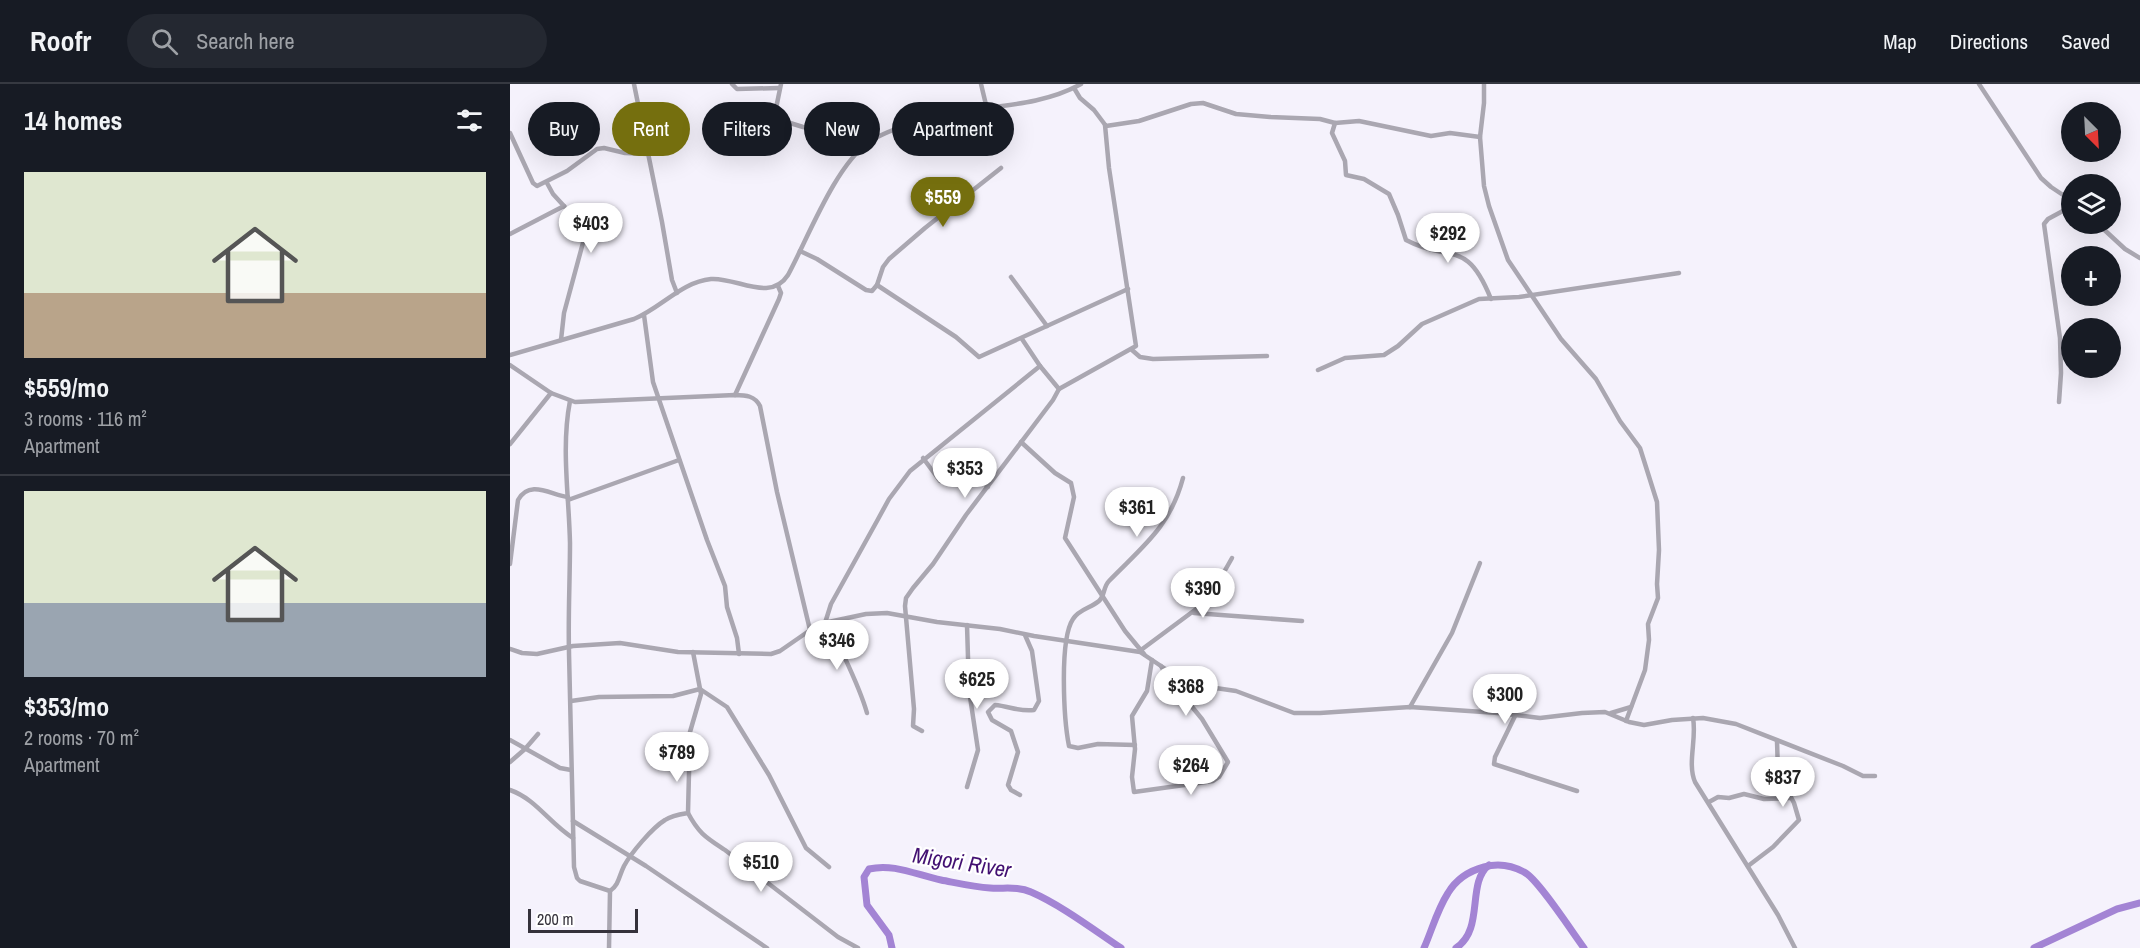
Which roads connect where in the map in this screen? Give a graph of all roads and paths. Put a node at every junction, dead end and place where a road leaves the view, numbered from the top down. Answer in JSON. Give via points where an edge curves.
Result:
{"nodes":[{"id":1,"x":634,"y":84,"type":"edge"},
{"id":2,"x":732,"y":84,"type":"edge"},
{"id":3,"x":981,"y":84,"type":"edge"},
{"id":4,"x":1081,"y":84,"type":"edge"},
{"id":5,"x":1484,"y":84,"type":"edge"},
{"id":6,"x":1979,"y":84,"type":"edge"},
{"id":7,"x":780,"y":86,"type":"edge"},
{"id":8,"x":1074,"y":88,"type":"junction"},
{"id":9,"x":638,"y":102,"type":"edge"},
{"id":10,"x":985,"y":102,"type":"edge"},
{"id":11,"x":1014,"y":104,"type":"edge"},
{"id":12,"x":1335,"y":123,"type":"junction"},
{"id":13,"x":1105,"y":125,"type":"junction"},
{"id":14,"x":804,"y":127,"type":"edge"},
{"id":15,"x":510,"y":133,"type":"edge"},
{"id":16,"x":1480,"y":138,"type":"junction"},
{"id":17,"x":612,"y":150,"type":"edge"},
{"id":18,"x":648,"y":156,"type":"edge"},
{"id":19,"x":856,"y":156,"type":"edge"},
{"id":20,"x":1001,"y":168,"type":"dead end"},
{"id":21,"x":547,"y":183,"type":"junction"},
{"id":22,"x":2061,"y":194,"type":"edge"},
{"id":23,"x":564,"y":206,"type":"junction"},
{"id":24,"x":2061,"y":212,"type":"edge"},
{"id":25,"x":510,"y":234,"type":"edge"},
{"id":26,"x":2109,"y":234,"type":"edge"},
{"id":27,"x":800,"y":251,"type":"junction"},
{"id":28,"x":2140,"y":258,"type":"edge"},
{"id":29,"x":1679,"y":273,"type":"dead end"},
{"id":30,"x":1011,"y":277,"type":"dead end"},
{"id":31,"x":877,"y":285,"type":"junction"},
{"id":32,"x":778,"y":286,"type":"junction"},
{"id":33,"x":1128,"y":289,"type":"junction"},
{"id":34,"x":677,"y":293,"type":"junction"},
{"id":35,"x":1532,"y":295,"type":"junction"},
{"id":36,"x":1491,"y":299,"type":"junction"},
{"id":37,"x":644,"y":315,"type":"junction"},
{"id":38,"x":1047,"y":326,"type":"junction"},
{"id":39,"x":1022,"y":339,"type":"junction"},
{"id":40,"x":561,"y":340,"type":"junction"},
{"id":41,"x":1132,"y":350,"type":"junction"},
{"id":42,"x":510,"y":355,"type":"edge"},
{"id":43,"x":1268,"y":356,"type":"dead end"},
{"id":44,"x":510,"y":365,"type":"edge"},
{"id":45,"x":1040,"y":366,"type":"junction"},
{"id":46,"x":1318,"y":370,"type":"dead end"},
{"id":47,"x":1059,"y":388,"type":"junction"},
{"id":48,"x":551,"y":393,"type":"junction"},
{"id":49,"x":735,"y":394,"type":"junction"},
{"id":50,"x":658,"y":399,"type":"junction"},
{"id":51,"x":570,"y":401,"type":"junction"},
{"id":52,"x":2059,"y":402,"type":"dead end"},
{"id":53,"x":1021,"y":442,"type":"junction"},
{"id":54,"x":510,"y":444,"type":"edge"},
{"id":55,"x":923,"y":458,"type":"junction"},
{"id":56,"x":679,"y":460,"type":"junction"},
{"id":57,"x":1183,"y":478,"type":"dead end"},
{"id":58,"x":988,"y":487,"type":"junction"},
{"id":59,"x":568,"y":499,"type":"junction"},
{"id":60,"x":1232,"y":558,"type":"dead end"},
{"id":61,"x":1480,"y":563,"type":"dead end"},
{"id":62,"x":510,"y":564,"type":"edge"},
{"id":63,"x":1102,"y":595,"type":"junction"},
{"id":64,"x":1194,"y":613,"type":"junction"},
{"id":65,"x":906,"y":616,"type":"junction"},
{"id":66,"x":1302,"y":621,"type":"dead end"},
{"id":67,"x":827,"y":622,"type":"junction"},
{"id":68,"x":968,"y":625,"type":"junction"},
{"id":69,"x":810,"y":630,"type":"junction"},
{"id":70,"x":1024,"y":635,"type":"junction"},
{"id":71,"x":1065,"y":640,"type":"junction"},
{"id":72,"x":569,"y":647,"type":"junction"},
{"id":73,"x":510,"y":649,"type":"edge"},
{"id":74,"x":1142,"y":650,"type":"junction"},
{"id":75,"x":693,"y":652,"type":"junction"},
{"id":76,"x":739,"y":654,"type":"junction"},
{"id":77,"x":1146,"y":656,"type":"junction"},
{"id":78,"x":1152,"y":660,"type":"junction"},
{"id":79,"x":1161,"y":666,"type":"junction"},
{"id":80,"x":700,"y":689,"type":"junction"},
{"id":81,"x":571,"y":701,"type":"junction"},
{"id":82,"x":1410,"y":707,"type":"junction"},
{"id":83,"x":1631,"y":707,"type":"junction"},
{"id":84,"x":867,"y":712,"type":"dead end"},
{"id":85,"x":1611,"y":713,"type":"junction"},
{"id":86,"x":1515,"y":716,"type":"junction"},
{"id":87,"x":1693,"y":718,"type":"junction"},
{"id":88,"x":1626,"y":721,"type":"junction"},
{"id":89,"x":922,"y":731,"type":"dead end"},
{"id":90,"x":538,"y":734,"type":"dead end"},
{"id":91,"x":510,"y":740,"type":"edge"},
{"id":92,"x":1777,"y":741,"type":"junction"},
{"id":93,"x":1134,"y":745,"type":"junction"},
{"id":94,"x":525,"y":749,"type":"junction"},
{"id":95,"x":510,"y":762,"type":"edge"},
{"id":96,"x":571,"y":770,"type":"junction"},
{"id":97,"x":1875,"y":776,"type":"dead end"},
{"id":98,"x":968,"y":787,"type":"dead end"},
{"id":99,"x":510,"y":790,"type":"edge"},
{"id":100,"x":1577,"y":791,"type":"dead end"},
{"id":101,"x":1020,"y":795,"type":"dead end"},
{"id":102,"x":1790,"y":798,"type":"junction"},
{"id":103,"x":1709,"y":802,"type":"junction"},
{"id":104,"x":688,"y":813,"type":"junction"},
{"id":105,"x":573,"y":821,"type":"junction"},
{"id":106,"x":573,"y":838,"type":"junction"},
{"id":107,"x":630,"y":856,"type":"junction"},
{"id":108,"x":1748,"y":866,"type":"junction"},
{"id":109,"x":829,"y":867,"type":"dead end"},
{"id":110,"x":610,"y":891,"type":"junction"},
{"id":111,"x":609,"y":948,"type":"edge"},
{"id":112,"x":767,"y":948,"type":"edge"},
{"id":113,"x":858,"y":948,"type":"edge"},
{"id":114,"x":1795,"y":948,"type":"edge"}],
"edges":[{"from":1,"to":9,"type":"street"},
{"from":2,"to":7,"type":"street","via":[[738,89]]},
{"from":3,"to":10,"type":"street"},
{"from":4,"to":8,"type":"street"},
{"from":5,"to":16,"type":"street"},
{"from":6,"to":22,"type":"street","via":[[2041,178]]},
{"from":7,"to":14,"type":"street","via":[[774,118]]},
{"from":8,"to":11,"type":"street"},
{"from":8,"to":13,"type":"street"},
{"from":12,"to":13,"type":"street","via":[[1236,114],[1197,103],[1153,117]]},
{"from":12,"to":16,"type":"street","via":[[1359,121],[1422,135],[1450,132]]},
{"from":12,"to":36,"type":"street","via":[[1332,133],[1345,161],[1346,175],[1364,179],[1389,194],[1406,240],[1472,263]]},
{"from":13,"to":33,"type":"street","via":[[1108,168]]},
{"from":15,"to":21,"type":"street","via":[[534,185]]},
{"from":16,"to":35,"type":"street","via":[[1488,206],[1510,264]]},
{"from":17,"to":21,"type":"street","via":[[597,149]]},
{"from":18,"to":34,"type":"street"},
{"from":19,"to":27,"type":"street","via":[[837,180]]},
{"from":20,"to":31,"type":"street","via":[[889,260]]},
{"from":21,"to":23,"type":"street"},
{"from":23,"to":25,"type":"street"},
{"from":23,"to":40,"type":"street","via":[[583,225],[584,232]]},
{"from":24,"to":52,"type":"street","via":[[2044,224],[2060,338]]},
{"from":26,"to":28,"type":"street"},
{"from":27,"to":31,"type":"street","via":[[867,291]]},
{"from":27,"to":32,"type":"street"},
{"from":29,"to":35,"type":"street"},
{"from":30,"to":38,"type":"street"},
{"from":31,"to":39,"type":"street","via":[[956,337],[979,357]]},
{"from":32,"to":34,"type":"street","via":[[762,289],[723,279],[697,282]]},
{"from":32,"to":49,"type":"street","via":[[781,293],[777,305]]},
{"from":33,"to":38,"type":"street"},
{"from":33,"to":41,"type":"street","via":[[1136,345]]},
{"from":34,"to":37,"type":"street"},
{"from":35,"to":36,"type":"street"},
{"from":35,"to":83,"type":"street","via":[[1565,344],[1596,379],[1640,448],[1657,502],[1658,598],[1648,623],[1644,672]]},
{"from":36,"to":46,"type":"street","via":[[1479,298],[1422,324],[1384,355],[1345,358]]},
{"from":37,"to":40,"type":"street"},
{"from":37,"to":50,"type":"street"},
{"from":38,"to":39,"type":"street"},
{"from":39,"to":45,"type":"street"},
{"from":40,"to":42,"type":"street"},
{"from":41,"to":43,"type":"street","via":[[1140,357],[1153,359]]},
{"from":41,"to":47,"type":"street"},
{"from":44,"to":48,"type":"street"},
{"from":45,"to":47,"type":"street"},
{"from":45,"to":55,"type":"street"},
{"from":47,"to":53,"type":"street"},
{"from":48,"to":51,"type":"street"},
{"from":48,"to":54,"type":"street"},
{"from":49,"to":50,"type":"street"},
{"from":49,"to":69,"type":"street","via":[[751,397],[760,406]]},
{"from":50,"to":51,"type":"street"},
{"from":50,"to":56,"type":"street"},
{"from":51,"to":59,"type":"street"},
{"from":53,"to":58,"type":"street"},
{"from":53,"to":63,"type":"street","via":[[1072,484],[1074,500],[1065,538]]},
{"from":55,"to":58,"type":"street","via":[[940,481],[969,469]]},
{"from":55,"to":67,"type":"street","via":[[889,499],[828,609]]},
{"from":56,"to":59,"type":"street"},
{"from":56,"to":76,"type":"street","via":[[725,586]]},
{"from":57,"to":63,"type":"street","via":[[1162,525],[1108,582]]},
{"from":58,"to":65,"type":"street","via":[[909,593]]},
{"from":59,"to":62,"type":"street","via":[[537,488],[520,496]]},
{"from":59,"to":72,"type":"street"},
{"from":60,"to":64,"type":"street","via":[[1211,595]]},
{"from":61,"to":82,"type":"street","via":[[1452,633]]},
{"from":63,"to":71,"type":"street","via":[[1073,618]]},
{"from":63,"to":74,"type":"street"},
{"from":64,"to":66,"type":"street"},
{"from":64,"to":74,"type":"street"},
{"from":65,"to":67,"type":"street","via":[[872,613]]},
{"from":65,"to":68,"type":"street"},
{"from":65,"to":89,"type":"street","via":[[913,726]]},
{"from":67,"to":69,"type":"street"},
{"from":67,"to":84,"type":"street"},
{"from":68,"to":70,"type":"street"},
{"from":68,"to":98,"type":"street","via":[[969,690],[978,750]]},
{"from":69,"to":76,"type":"street","via":[[776,653]]},
{"from":70,"to":71,"type":"street"},
{"from":70,"to":101,"type":"street","via":[[1032,651],[1037,706],[1030,711],[995,705],[988,712],[992,720],[1013,735],[1018,754],[1008,785]]},
{"from":71,"to":77,"type":"street"},
{"from":71,"to":93,"type":"street","via":[[1064,696],[1069,746]]},
{"from":72,"to":73,"type":"street","via":[[531,654]]},
{"from":72,"to":75,"type":"street","via":[[620,643]]},
{"from":72,"to":81,"type":"street"},
{"from":74,"to":77,"type":"street"},
{"from":75,"to":76,"type":"street"},
{"from":75,"to":80,"type":"street"},
{"from":77,"to":78,"type":"street"},
{"from":78,"to":79,"type":"street"},
{"from":78,"to":93,"type":"street","via":[[1147,691],[1132,714]]},
{"from":79,"to":82,"type":"street","via":[[1202,686],[1236,691],[1294,713]]},
{"from":79,"to":93,"type":"street","via":[[1206,725],[1227,765],[1213,781],[1134,792]]},
{"from":80,"to":81,"type":"street","via":[[673,696]]},
{"from":80,"to":104,"type":"street","via":[[690,732]]},
{"from":80,"to":109,"type":"street","via":[[727,707],[769,775],[806,848]]},
{"from":81,"to":96,"type":"street"},
{"from":82,"to":86,"type":"street"},
{"from":83,"to":85,"type":"street"},
{"from":83,"to":88,"type":"street"},
{"from":85,"to":86,"type":"street"},
{"from":85,"to":88,"type":"street"},
{"from":86,"to":100,"type":"street","via":[[1494,763]]},
{"from":87,"to":88,"type":"street","via":[[1647,724]]},
{"from":87,"to":92,"type":"street","via":[[1736,724]]},
{"from":87,"to":103,"type":"street","via":[[1692,773]]},
{"from":90,"to":94,"type":"street"},
{"from":91,"to":94,"type":"street"},
{"from":92,"to":97,"type":"street","via":[[1863,776]]},
{"from":92,"to":102,"type":"street","via":[[1778,772]]},
{"from":94,"to":95,"type":"street"},
{"from":94,"to":96,"type":"street"},
{"from":96,"to":105,"type":"street"},
{"from":99,"to":106,"type":"street","via":[[527,798]]},
{"from":102,"to":103,"type":"street","via":[[1764,799],[1744,794]]},
{"from":102,"to":108,"type":"street","via":[[1798,822]]},
{"from":103,"to":108,"type":"street"},
{"from":104,"to":107,"type":"street","via":[[667,819]]},
{"from":104,"to":113,"type":"street","via":[[707,839]]},
{"from":105,"to":106,"type":"street"},
{"from":105,"to":107,"type":"street"},
{"from":106,"to":110,"type":"street","via":[[577,878]]},
{"from":107,"to":110,"type":"street","via":[[617,885]]},
{"from":107,"to":112,"type":"street"},
{"from":108,"to":114,"type":"street"},
{"from":110,"to":111,"type":"street"}]}
